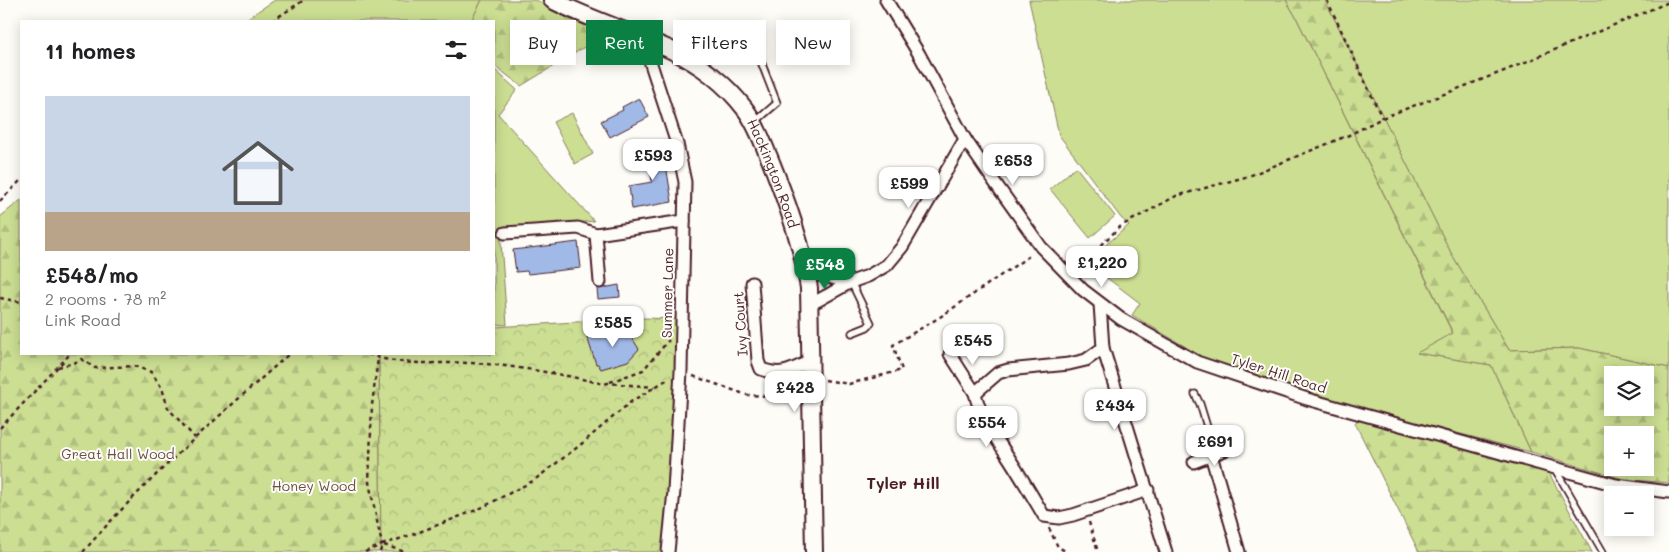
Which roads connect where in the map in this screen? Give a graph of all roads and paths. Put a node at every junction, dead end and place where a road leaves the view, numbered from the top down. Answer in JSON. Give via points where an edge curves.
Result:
{"nodes":[{"id":1,"x":304,"y":0,"type":"edge"},
{"id":2,"x":552,"y":0,"type":"edge"},
{"id":3,"x":886,"y":0,"type":"edge"},
{"id":4,"x":1327,"y":0,"type":"edge"},
{"id":5,"x":1669,"y":2,"type":"edge"},
{"id":6,"x":274,"y":20,"type":"edge"},
{"id":7,"x":595,"y":20,"type":"edge"},
{"id":8,"x":663,"y":47,"type":"edge"},
{"id":9,"x":651,"y":65,"type":"edge"},
{"id":10,"x":762,"y":65,"type":"edge"},
{"id":11,"x":1382,"y":118,"type":"junction"},
{"id":12,"x":754,"y":123,"type":"junction"},
{"id":13,"x":965,"y":139,"type":"junction"},
{"id":14,"x":20,"y":181,"type":"edge"},
{"id":15,"x":0,"y":201,"type":"edge"},
{"id":16,"x":684,"y":221,"type":"junction"},
{"id":17,"x":505,"y":233,"type":"dead end"},
{"id":18,"x":596,"y":234,"type":"junction"},
{"id":19,"x":1041,"y":247,"type":"junction"},
{"id":20,"x":806,"y":271,"type":"junction"},
{"id":21,"x":1068,"y":276,"type":"junction"},
{"id":22,"x":600,"y":282,"type":"dead end"},
{"id":23,"x":852,"y":282,"type":"junction"},
{"id":24,"x":752,"y":283,"type":"dead end"},
{"id":25,"x":0,"y":298,"type":"edge"},
{"id":26,"x":20,"y":302,"type":"edge"},
{"id":27,"x":809,"y":303,"type":"junction"},
{"id":28,"x":1100,"y":304,"type":"junction"},
{"id":29,"x":681,"y":326,"type":"junction"},
{"id":30,"x":852,"y":333,"type":"dead end"},
{"id":31,"x":1102,"y":348,"type":"junction"},
{"id":32,"x":950,"y":354,"type":"dead end"},
{"id":33,"x":69,"y":355,"type":"edge"},
{"id":34,"x":288,"y":355,"type":"edge"},
{"id":35,"x":370,"y":355,"type":"edge"},
{"id":36,"x":378,"y":358,"type":"junction"},
{"id":37,"x":810,"y":361,"type":"junction"},
{"id":38,"x":58,"y":367,"type":"junction"},
{"id":39,"x":681,"y":371,"type":"junction"},
{"id":40,"x":819,"y":379,"type":"dead end"},
{"id":41,"x":795,"y":380,"type":"dead end"},
{"id":42,"x":608,"y":383,"type":"junction"},
{"id":43,"x":975,"y":393,"type":"junction"},
{"id":44,"x":1195,"y":394,"type":"dead end"},
{"id":45,"x":0,"y":428,"type":"edge"},
{"id":46,"x":195,"y":438,"type":"junction"},
{"id":47,"x":1227,"y":449,"type":"dead end"},
{"id":48,"x":1213,"y":454,"type":"junction"},
{"id":49,"x":1194,"y":462,"type":"dead end"},
{"id":50,"x":1554,"y":467,"type":"junction"},
{"id":51,"x":1148,"y":490,"type":"junction"},
{"id":52,"x":1669,"y":492,"type":"edge"},
{"id":53,"x":1086,"y":511,"type":"junction"},
{"id":54,"x":1044,"y":516,"type":"junction"},
{"id":55,"x":382,"y":545,"type":"junction"},
{"id":56,"x":83,"y":552,"type":"edge"},
{"id":57,"x":365,"y":552,"type":"edge"},
{"id":58,"x":380,"y":552,"type":"edge"},
{"id":59,"x":405,"y":552,"type":"edge"},
{"id":60,"x":668,"y":552,"type":"edge"},
{"id":61,"x":814,"y":552,"type":"edge"},
{"id":62,"x":1067,"y":552,"type":"edge"},
{"id":63,"x":1098,"y":552,"type":"edge"},
{"id":64,"x":1166,"y":552,"type":"edge"},
{"id":65,"x":1239,"y":552,"type":"edge"},
{"id":66,"x":1603,"y":552,"type":"edge"}],
"edges":[{"from":1,"to":6,"type":"path"},
{"from":2,"to":7,"type":"street","name":"Hackington Road"},
{"from":3,"to":13,"type":"street","name":"Tyler Hill Road"},
{"from":4,"to":11,"type":"path"},
{"from":5,"to":11,"type":"path"},
{"from":8,"to":12,"type":"street","name":"Hackington Road","via":[[701,67],[724,85]]},
{"from":9,"to":16,"type":"street","name":"Summer Lane","via":[[685,182]]},
{"from":10,"to":12,"type":"lane","via":[[777,103]]},
{"from":11,"to":21,"type":"path","via":[[1349,136],[1249,176],[1176,196],[1120,226]]},
{"from":12,"to":20,"type":"street","name":"Hackington Road","via":[[775,172]]},
{"from":13,"to":19,"type":"street","name":"Tyler Hill Road"},
{"from":13,"to":23,"type":"street","via":[[902,247],[887,265]]},
{"from":14,"to":15,"type":"path"},
{"from":16,"to":18,"type":"street"},
{"from":16,"to":29,"type":"street","name":"Summer Lane"},
{"from":17,"to":18,"type":"street","via":[[578,228]]},
{"from":18,"to":22,"type":"street"},
{"from":19,"to":21,"type":"street","name":"Tyler Hill Road"},
{"from":19,"to":40,"type":"path","via":[[940,317],[893,345],[902,370],[848,384]]},
{"from":20,"to":23,"type":"street"},
{"from":20,"to":27,"type":"street","name":"Hackington Road"},
{"from":21,"to":28,"type":"street","name":"Tyler Hill Road"},
{"from":23,"to":27,"type":"street"},
{"from":23,"to":30,"type":"lane","via":[[872,323]]},
{"from":24,"to":37,"type":"street","name":"Ivy Court","via":[[761,370],[785,373]]},
{"from":25,"to":26,"type":"path"},
{"from":27,"to":37,"type":"street","name":"Hackington Road"},
{"from":28,"to":31,"type":"street"},
{"from":28,"to":50,"type":"street","name":"Tyler Hill Road","via":[[1197,362],[1307,399]]},
{"from":29,"to":39,"type":"street","name":"Summer Lane"},
{"from":29,"to":42,"type":"path","via":[[643,370]]},
{"from":31,"to":43,"type":"street","via":[[1086,360],[998,373]]},
{"from":31,"to":51,"type":"street"},
{"from":32,"to":43,"type":"street"},
{"from":33,"to":38,"type":"path"},
{"from":34,"to":46,"type":"path"},
{"from":35,"to":36,"type":"path"},
{"from":36,"to":42,"type":"path","via":[[415,363],[485,364]]},
{"from":36,"to":55,"type":"path","via":[[372,405],[370,482]]},
{"from":37,"to":61,"type":"street","name":"Hackington Road"},
{"from":38,"to":45,"type":"path"},
{"from":38,"to":46,"type":"path","via":[[81,359],[95,368],[134,366],[151,372],[162,388],[168,408]]},
{"from":39,"to":41,"type":"path","via":[[747,395],[770,396]]},
{"from":39,"to":60,"type":"street","name":"Summer Lane"},
{"from":42,"to":55,"type":"path","via":[[655,387],[632,401],[533,481],[479,509]]},
{"from":43,"to":54,"type":"street","via":[[986,424]]},
{"from":44,"to":48,"type":"lane"},
{"from":46,"to":56,"type":"path","via":[[112,518]]},
{"from":47,"to":48,"type":"street"},
{"from":48,"to":49,"type":"street"},
{"from":48,"to":65,"type":"street"},
{"from":50,"to":52,"type":"street","name":"Tyler Hill Road","via":[[1616,485]]},
{"from":50,"to":66,"type":"lane"},
{"from":51,"to":53,"type":"street"},
{"from":51,"to":64,"type":"street"},
{"from":53,"to":54,"type":"street","via":[[1059,518]]},
{"from":53,"to":63,"type":"path"},
{"from":54,"to":62,"type":"path","via":[[1058,547]]},
{"from":55,"to":57,"type":"path"},
{"from":55,"to":58,"type":"path"},
{"from":55,"to":59,"type":"path"}]}
